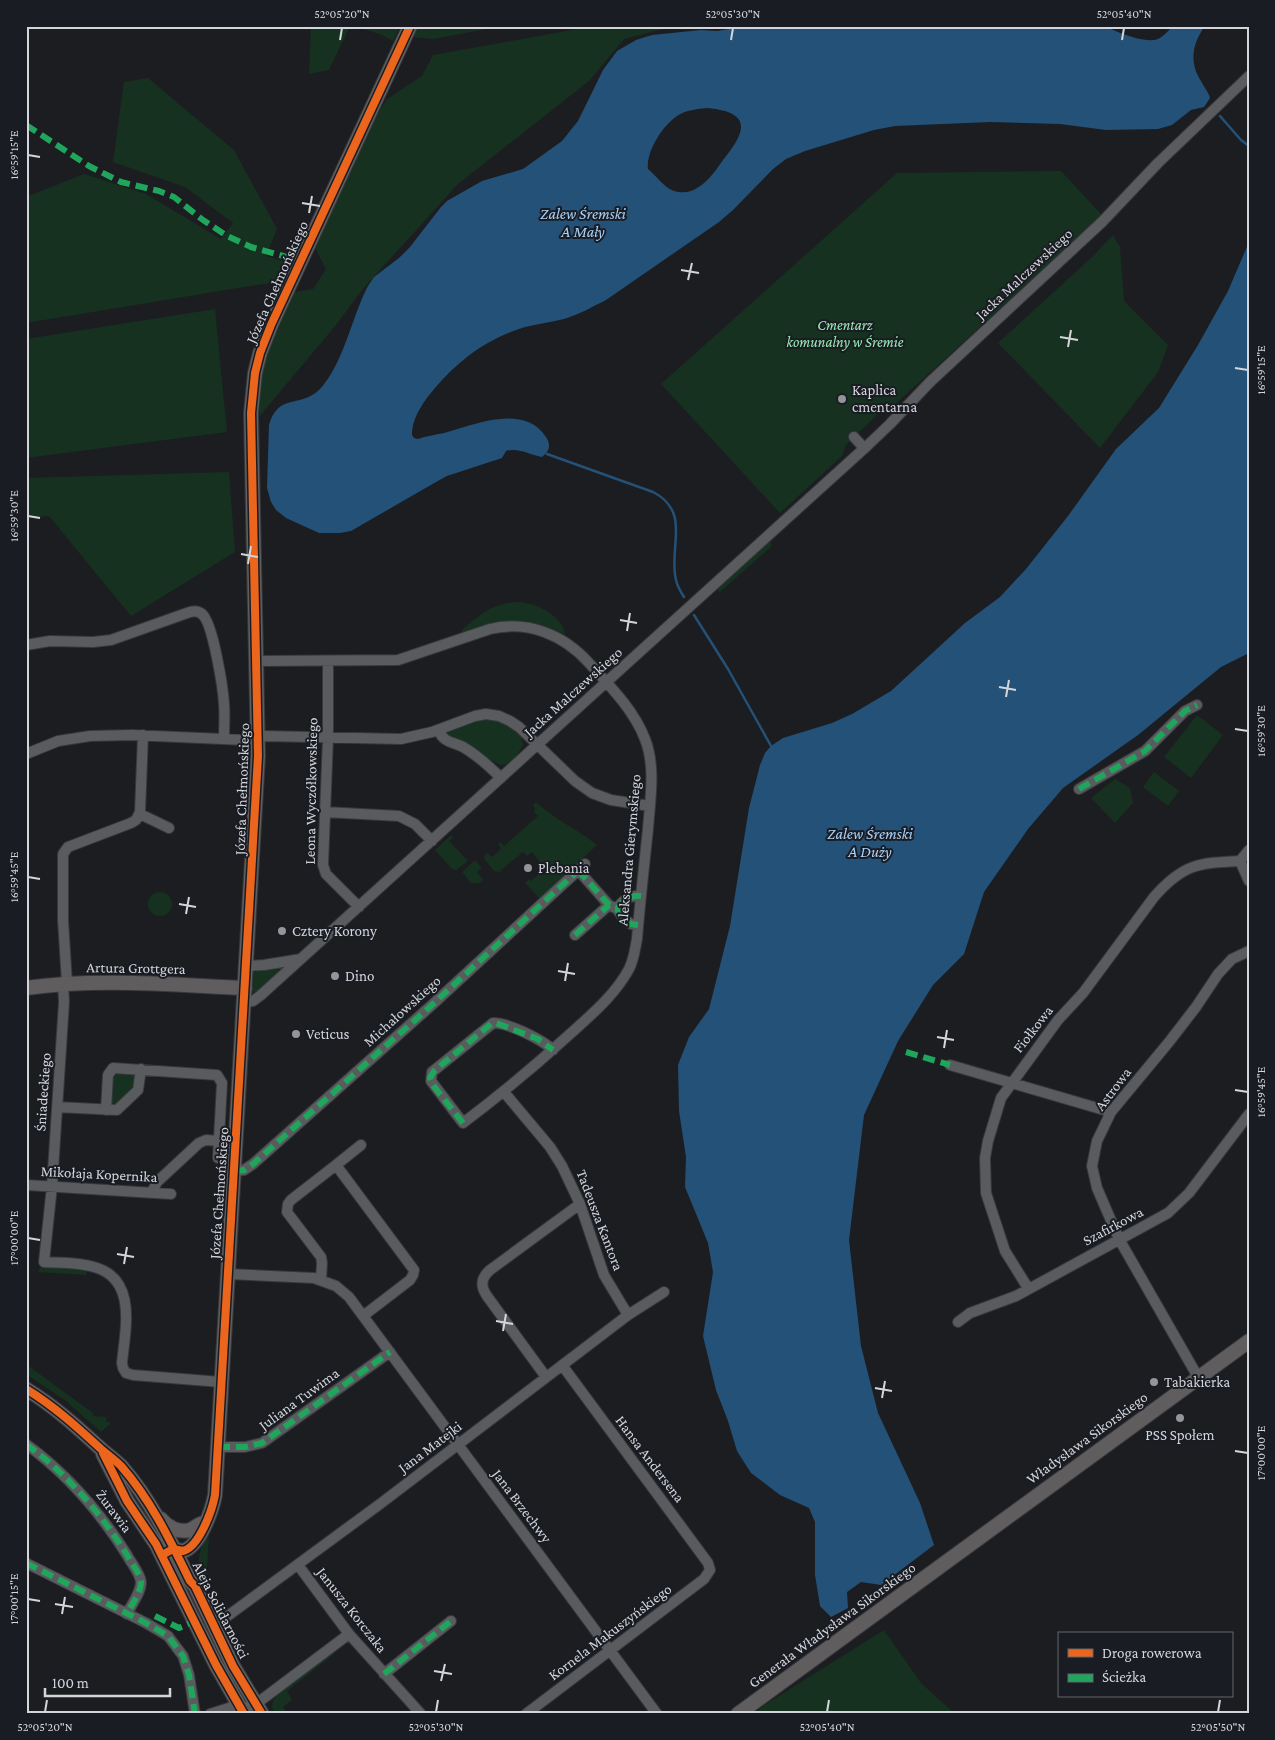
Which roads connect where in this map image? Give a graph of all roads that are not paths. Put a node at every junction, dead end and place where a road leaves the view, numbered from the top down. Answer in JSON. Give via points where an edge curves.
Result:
{"nodes":[{"id":1,"x":410,"y":26,"type":"edge"},
{"id":2,"x":1249,"y":76,"type":"edge"},
{"id":3,"x":854,"y":437,"type":"dead end"},
{"id":4,"x":864,"y":448,"type":"junction"},
{"id":5,"x":26,"y":645,"type":"edge"},
{"id":6,"x":257,"y":661,"type":"junction"},
{"id":7,"x":328,"y":661,"type":"junction"},
{"id":8,"x":606,"y":682,"type":"junction"},
{"id":9,"x":1197,"y":704,"type":"dead end"},
{"id":10,"x":438,"y":730,"type":"junction"},
{"id":11,"x":143,"y":735,"type":"junction"},
{"id":12,"x":259,"y":738,"type":"junction"},
{"id":13,"x":328,"y":738,"type":"junction"},
{"id":14,"x":224,"y":739,"type":"junction"},
{"id":15,"x":537,"y":745,"type":"junction"},
{"id":16,"x":26,"y":754,"type":"edge"},
{"id":17,"x":501,"y":778,"type":"junction"},
{"id":18,"x":1079,"y":789,"type":"dead end"},
{"id":19,"x":650,"y":806,"type":"junction"},
{"id":20,"x":325,"y":812,"type":"junction"},
{"id":21,"x":140,"y":814,"type":"junction"},
{"id":22,"x":169,"y":828,"type":"dead end"},
{"id":23,"x":432,"y":841,"type":"junction"},
{"id":24,"x":1249,"y":850,"type":"edge"},
{"id":25,"x":1240,"y":861,"type":"junction"},
{"id":26,"x":1249,"y":882,"type":"edge"},
{"id":27,"x":641,"y":896,"type":"junction"},
{"id":28,"x":359,"y":907,"type":"junction"},
{"id":29,"x":613,"y":907,"type":"junction"},
{"id":30,"x":638,"y":925,"type":"junction"},
{"id":31,"x":575,"y":935,"type":"dead end"},
{"id":32,"x":1249,"y":951,"type":"edge"},
{"id":33,"x":302,"y":959,"type":"junction"},
{"id":34,"x":246,"y":966,"type":"junction"},
{"id":35,"x":65,"y":983,"type":"junction"},
{"id":36,"x":26,"y":988,"type":"edge"},
{"id":37,"x":245,"y":995,"type":"junction"},
{"id":38,"x":552,"y":1050,"type":"junction"},
{"id":39,"x":950,"y":1065,"type":"dead end"},
{"id":40,"x":141,"y":1069,"type":"junction"},
{"id":41,"x":1012,"y":1083,"type":"junction"},
{"id":42,"x":504,"y":1092,"type":"junction"},
{"id":43,"x":57,"y":1107,"type":"junction"},
{"id":44,"x":106,"y":1110,"type":"junction"},
{"id":45,"x":1111,"y":1112,"type":"junction"},
{"id":46,"x":1249,"y":1114,"type":"edge"},
{"id":47,"x":219,"y":1141,"type":"junction"},
{"id":48,"x":361,"y":1145,"type":"dead end"},
{"id":49,"x":218,"y":1158,"type":"dead end"},
{"id":50,"x":336,"y":1165,"type":"junction"},
{"id":51,"x":234,"y":1171,"type":"junction"},
{"id":52,"x":26,"y":1185,"type":"edge"},
{"id":53,"x":52,"y":1186,"type":"junction"},
{"id":54,"x":152,"y":1192,"type":"junction"},
{"id":55,"x":171,"y":1194,"type":"dead end"},
{"id":56,"x":580,"y":1204,"type":"junction"},
{"id":57,"x":1120,"y":1239,"type":"junction"},
{"id":58,"x":228,"y":1274,"type":"junction"},
{"id":59,"x":321,"y":1280,"type":"junction"},
{"id":60,"x":1028,"y":1288,"type":"junction"},
{"id":61,"x":664,"y":1292,"type":"dead end"},
{"id":62,"x":628,"y":1314,"type":"junction"},
{"id":63,"x":363,"y":1316,"type":"junction"},
{"id":64,"x":958,"y":1322,"type":"dead end"},
{"id":65,"x":1249,"y":1340,"type":"edge"},
{"id":66,"x":390,"y":1352,"type":"junction"},
{"id":67,"x":562,"y":1365,"type":"junction"},
{"id":68,"x":546,"y":1377,"type":"junction"},
{"id":69,"x":1198,"y":1377,"type":"junction"},
{"id":70,"x":221,"y":1382,"type":"junction"},
{"id":71,"x":26,"y":1389,"type":"edge"},
{"id":72,"x":26,"y":1444,"type":"edge"},
{"id":73,"x":458,"y":1444,"type":"junction"},
{"id":74,"x":218,"y":1447,"type":"junction"},
{"id":75,"x":101,"y":1448,"type":"junction"},
{"id":76,"x":151,"y":1508,"type":"junction"},
{"id":77,"x":204,"y":1523,"type":"junction"},
{"id":78,"x":190,"y":1530,"type":"junction"},
{"id":79,"x":193,"y":1546,"type":"junction"},
{"id":80,"x":168,"y":1552,"type":"junction"},
{"id":81,"x":946,"y":1562,"type":"joint"},
{"id":82,"x":26,"y":1563,"type":"edge"},
{"id":83,"x":298,"y":1565,"type":"junction"},
{"id":84,"x":709,"y":1572,"type":"joint"},
{"id":85,"x":195,"y":1586,"type":"junction"},
{"id":86,"x":127,"y":1614,"type":"junction"},
{"id":87,"x":451,"y":1621,"type":"dead end"},
{"id":88,"x":214,"y":1626,"type":"junction"},
{"id":89,"x":349,"y":1634,"type":"junction"},
{"id":90,"x":611,"y":1650,"type":"junction"},
{"id":91,"x":384,"y":1674,"type":"junction"},
{"id":92,"x":259,"y":1709,"type":"edge"},
{"id":93,"x":242,"y":1711,"type":"edge"},
{"id":94,"x":195,"y":1714,"type":"edge"},
{"id":95,"x":210,"y":1714,"type":"edge"},
{"id":96,"x":421,"y":1714,"type":"edge"},
{"id":97,"x":526,"y":1714,"type":"edge"},
{"id":98,"x":658,"y":1714,"type":"edge"},
{"id":99,"x":738,"y":1714,"type":"edge"}],
"edges":[{"from":1,"to":6,"type":"street","name":"Józefa Chełmońskiego","via":[[274,319],[256,368],[251,446]]},
{"from":2,"to":4,"type":"street","name":"Jacka Malczewskiego","via":[[1102,222]]},
{"from":3,"to":4,"type":"street"},
{"from":4,"to":8,"type":"street","name":"Jacka Malczewskiego"},
{"from":5,"to":14,"type":"street","via":[[50,641],[106,641],[187,613],[199,612],[207,622],[217,659],[224,701]]},
{"from":6,"to":7,"type":"street","name":"Aleksandra Gierymskiego"},
{"from":6,"to":12,"type":"street","name":"Józefa Chełmońskiego"},
{"from":7,"to":8,"type":"street","name":"Aleksandra Gierymskiego","via":[[398,660],[490,629],[520,626],[546,632],[565,641]]},
{"from":7,"to":13,"type":"street","name":"Leona Wyczółkowskiego"},
{"from":8,"to":15,"type":"street","name":"Jacka Malczewskiego"},
{"from":8,"to":19,"type":"street","name":"Aleksandra Gierymskiego","via":[[645,739],[651,767]]},
{"from":9,"to":18,"type":"street","via":[[1185,710],[1145,751]]},
{"from":10,"to":13,"type":"street","via":[[401,739]]},
{"from":10,"to":15,"type":"street","via":[[475,716],[492,715],[515,724]]},
{"from":10,"to":17,"type":"street","via":[[444,740],[463,747]]},
{"from":11,"to":14,"type":"street"},
{"from":11,"to":16,"type":"street","via":[[72,738]]},
{"from":11,"to":21,"type":"street"},
{"from":12,"to":13,"type":"street"},
{"from":12,"to":14,"type":"street"},
{"from":12,"to":34,"type":"street","name":"Józefa Chełmońskiego"},
{"from":13,"to":20,"type":"street","name":"Leona Wyczółkowskiego"},
{"from":15,"to":17,"type":"street","name":"Jacka Malczewskiego"},
{"from":15,"to":19,"type":"street","via":[[592,793],[611,800]]},
{"from":17,"to":23,"type":"street","name":"Jacka Malczewskiego"},
{"from":19,"to":27,"type":"street","name":"Aleksandra Gierymskiego"},
{"from":20,"to":23,"type":"street","via":[[399,816],[415,824]]},
{"from":20,"to":28,"type":"street","name":"Leona Wyczółkowskiego","via":[[325,871]]},
{"from":21,"to":22,"type":"street"},
{"from":21,"to":35,"type":"street","name":"Śniadeckiego","via":[[136,820],[68,847],[63,854]]},
{"from":23,"to":28,"type":"street","name":"Jacka Malczewskiego"},
{"from":24,"to":25,"type":"street"},
{"from":25,"to":26,"type":"street"},
{"from":25,"to":41,"type":"street","name":"Fiołkowa","via":[[1197,865],[1166,883]]},
{"from":27,"to":29,"type":"street","via":[[627,898]]},
{"from":27,"to":30,"type":"street","name":"Aleksandra Gierymskiego"},
{"from":28,"to":33,"type":"street","name":"Jacka Malczewskiego"},
{"from":29,"to":30,"type":"street","via":[[624,919]]},
{"from":29,"to":31,"type":"street"},
{"from":29,"to":51,"type":"street","name":"Michałowskiego","via":[[581,867],[253,1164],[244,1170]]},
{"from":30,"to":38,"type":"street","name":"Aleksandra Gierymskiego","via":[[634,955],[624,977],[601,1004]]},
{"from":32,"to":45,"type":"street","name":"Astrowa","via":[[1232,959],[1218,974],[1180,1028]]},
{"from":33,"to":34,"type":"street"},
{"from":33,"to":37,"type":"street","name":"Jacka Malczewskiego","via":[[258,998],[251,1002]]},
{"from":34,"to":37,"type":"street","name":"Józefa Chełmońskiego"},
{"from":35,"to":36,"type":"street","name":"Artura Grottgera"},
{"from":35,"to":37,"type":"street","name":"Artura Grottgera","via":[[147,984]]},
{"from":35,"to":43,"type":"street","name":"Śniadeckiego"},
{"from":37,"to":51,"type":"street","name":"Józefa Chełmońskiego"},
{"from":38,"to":42,"type":"street","name":"Aleksandra Gierymskiego"},
{"from":38,"to":42,"type":"street","name":"Aleksandra Gierymskiego","via":[[538,1039],[496,1022],[434,1071],[430,1078],[463,1123]]},
{"from":39,"to":41,"type":"street"},
{"from":40,"to":44,"type":"street","via":[[136,1092],[119,1109]]},
{"from":40,"to":44,"type":"street","via":[[111,1069]]},
{"from":40,"to":47,"type":"street","via":[[219,1077],[222,1083]]},
{"from":41,"to":45,"type":"street"},
{"from":41,"to":60,"type":"street","name":"Fiołkowa","via":[[1001,1098],[988,1141],[986,1193],[1005,1251]]},
{"from":42,"to":56,"type":"street","name":"Tadeusza Kantora","via":[[550,1147]]},
{"from":43,"to":44,"type":"street"},
{"from":43,"to":53,"type":"street","name":"Śniadeckiego"},
{"from":45,"to":57,"type":"street","name":"Astrowa","via":[[1097,1141],[1092,1166],[1097,1188]]},
{"from":46,"to":57,"type":"street","name":"Szafirkowa","via":[[1189,1194],[1168,1213]]},
{"from":47,"to":49,"type":"street"},
{"from":47,"to":54,"type":"street","via":[[199,1143],[157,1182]]},
{"from":48,"to":50,"type":"street"},
{"from":50,"to":59,"type":"street","via":[[288,1204],[287,1212],[320,1256]]},
{"from":50,"to":63,"type":"street","via":[[414,1270],[410,1280]]},
{"from":51,"to":58,"type":"street","name":"Józefa Chełmońskiego"},
{"from":52,"to":53,"type":"street","name":"Mikołaja Kopernika"},
{"from":53,"to":54,"type":"street","name":"Mikołaja Kopernika"},
{"from":53,"to":70,"type":"street","name":"Śniadeckiego","via":[[44,1262],[94,1267],[119,1285],[127,1305],[122,1363],[126,1373]]},
{"from":54,"to":55,"type":"street","name":"Mikołaja Kopernika"},
{"from":56,"to":62,"type":"street","name":"Tadeusza Kantora","via":[[604,1275]]},
{"from":56,"to":68,"type":"street","via":[[492,1268],[483,1280],[482,1288],[487,1296]]},
{"from":57,"to":60,"type":"street","name":"Szafirkowa"},
{"from":57,"to":69,"type":"street","name":"Astrowa"},
{"from":58,"to":59,"type":"street","name":"Jana Brzechwy"},
{"from":58,"to":70,"type":"street","name":"Józefa Chełmońskiego"},
{"from":59,"to":63,"type":"street","name":"Jana Brzechwy","via":[[346,1294]]},
{"from":60,"to":64,"type":"street","name":"Szafirkowa","via":[[1016,1296],[970,1313]]},
{"from":61,"to":62,"type":"street","name":"Jana Matejki"},
{"from":62,"to":67,"type":"street","name":"Jana Matejki"},
{"from":63,"to":66,"type":"street","name":"Jana Brzechwy"},
{"from":65,"to":69,"type":"street","name":"Władysława Sikorskiego"},
{"from":66,"to":73,"type":"street","name":"Jana Brzechwy"},
{"from":66,"to":74,"type":"street","name":"Juliana Tuwima","via":[[262,1443],[245,1448]]},
{"from":67,"to":68,"type":"street","name":"Jana Matejki"},
{"from":67,"to":84,"type":"street","name":"Hansa Andersena","via":[[708,1563]]},
{"from":68,"to":73,"type":"street","name":"Jana Matejki"},
{"from":69,"to":81,"type":"street","name":"Władysława Sikorskiego"},
{"from":70,"to":74,"type":"street","name":"Józefa Chełmońskiego"},
{"from":71,"to":75,"type":"street","name":"Aleja Solidarności","via":[[63,1414]]},
{"from":72,"to":86,"type":"street","name":"Żurawia","via":[[58,1469],[86,1499],[133,1565],[141,1583]]},
{"from":73,"to":83,"type":"street","name":"Jana Matejki"},
{"from":73,"to":90,"type":"street","name":"Jana Brzechwy"},
{"from":74,"to":77,"type":"street","name":"Józefa Chełmońskiego","via":[[215,1495]]},
{"from":75,"to":76,"type":"street","name":"Aleja Solidarności","via":[[121,1467]]},
{"from":75,"to":80,"type":"street","name":"Aleja Solidarności","via":[[127,1501]]},
{"from":76,"to":78,"type":"street","via":[[169,1527]]},
{"from":76,"to":80,"type":"street","name":"Aleja Solidarności"},
{"from":77,"to":78,"type":"street"},
{"from":77,"to":79,"type":"street","name":"Józefa Chełmońskiego"},
{"from":78,"to":80,"type":"street"},
{"from":79,"to":80,"type":"street","via":[[183,1551]]},
{"from":79,"to":85,"type":"street","name":"Józefa Chełmońskiego","via":[[191,1566]]},
{"from":80,"to":85,"type":"street","name":"Aleja Solidarności"},
{"from":80,"to":93,"type":"street","name":"Aleja Solidarności","via":[[216,1665]]},
{"from":81,"to":99,"type":"street","name":"Generała Władysława Sikorskiego"},
{"from":82,"to":86,"type":"street"},
{"from":83,"to":88,"type":"street","name":"Jana Matejki"},
{"from":83,"to":89,"type":"street","name":"Janusza Korczaka"},
{"from":84,"to":90,"type":"street","name":"Kornela Makuszyńskiego"},
{"from":85,"to":88,"type":"street","name":"Aleja Solidarności"},
{"from":86,"to":94,"type":"street","via":[[168,1636],[177,1646],[189,1675]]},
{"from":87,"to":91,"type":"street","name":"Janusza Korczaka"},
{"from":88,"to":92,"type":"street","name":"Aleja Solidarności"},
{"from":89,"to":91,"type":"street","name":"Janusza Korczaka"},
{"from":89,"to":92,"type":"street"},
{"from":90,"to":97,"type":"street","name":"Kornela Makuszyńskiego"},
{"from":90,"to":98,"type":"street","name":"Jana Brzechwy"},
{"from":91,"to":96,"type":"street","name":"Janusza Korczaka"},
{"from":92,"to":93,"type":"street"},
{"from":93,"to":95,"type":"street","via":[[232,1707]]}]}
